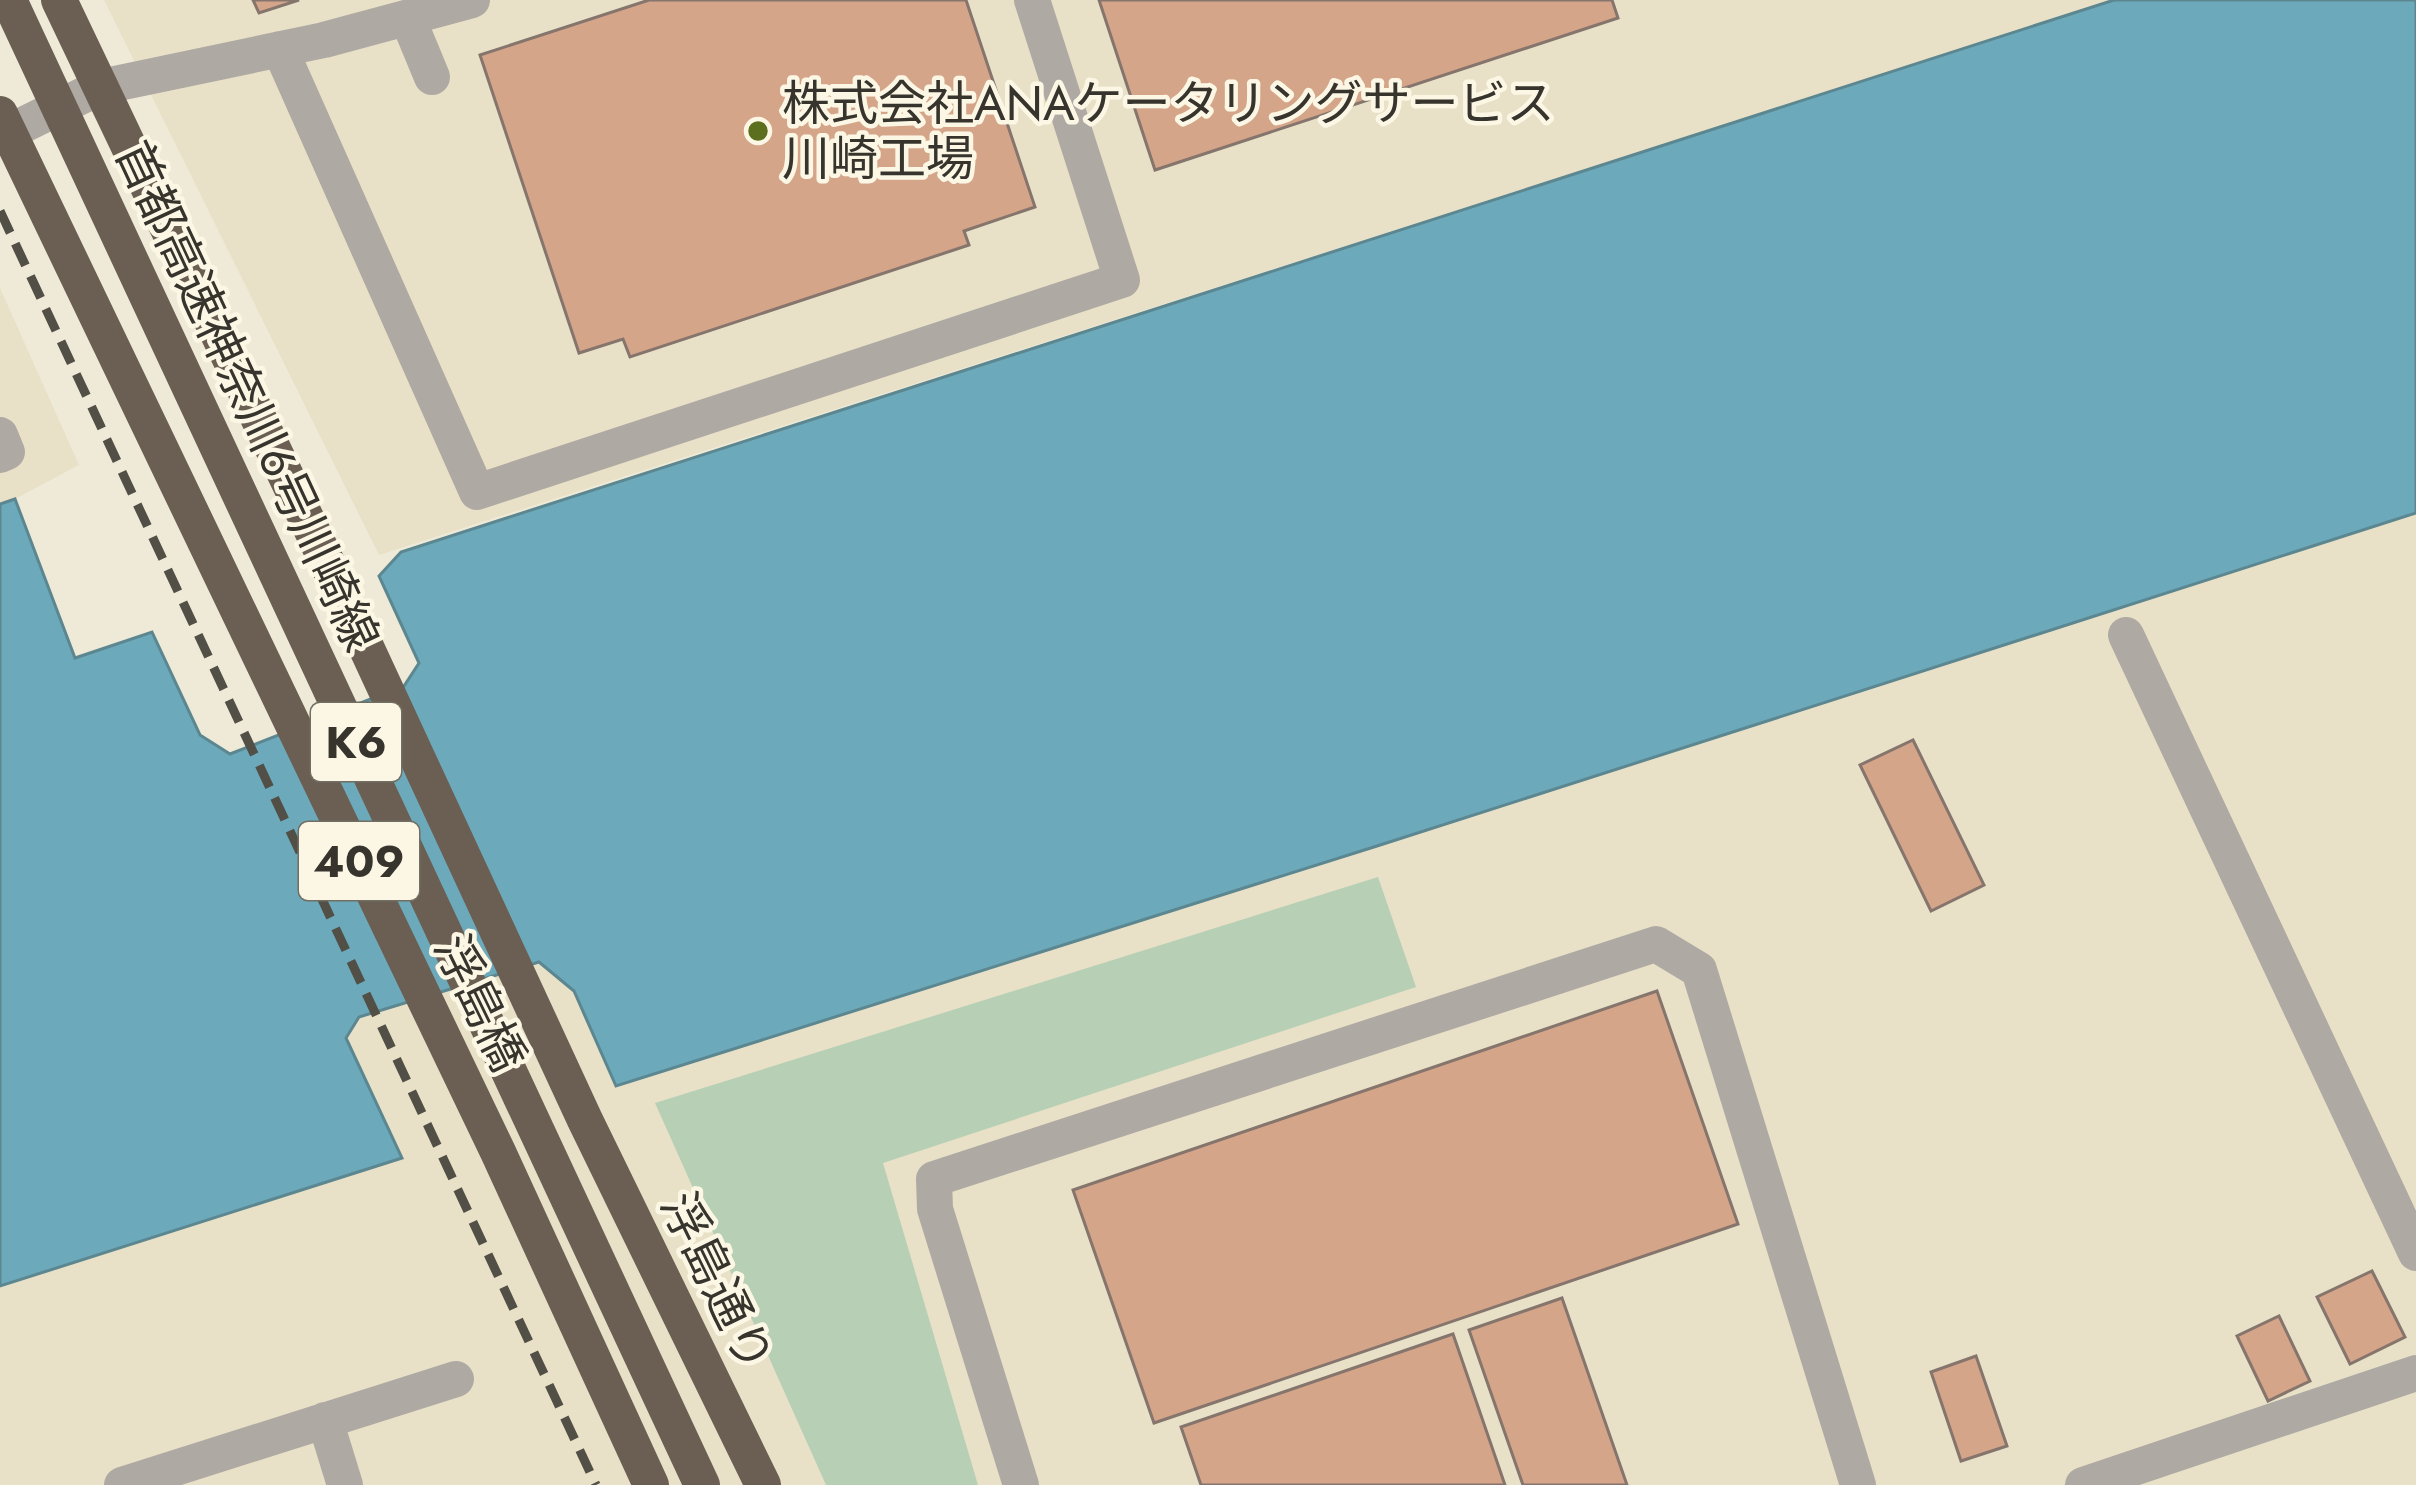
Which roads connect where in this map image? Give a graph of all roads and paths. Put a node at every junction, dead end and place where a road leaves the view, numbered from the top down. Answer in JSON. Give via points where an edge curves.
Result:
{"nodes":[{"id":1,"x":9,"y":0,"type":"edge"},
{"id":2,"x":44,"y":0,"type":"edge"},
{"id":3,"x":59,"y":0,"type":"edge"},
{"id":4,"x":472,"y":0,"type":"edge"},
{"id":5,"x":1032,"y":0,"type":"edge"},
{"id":6,"x":408,"y":19,"type":"junction"},
{"id":7,"x":280,"y":49,"type":"junction"},
{"id":8,"x":432,"y":77,"type":"dead end"},
{"id":9,"x":100,"y":87,"type":"junction"},
{"id":10,"x":4,"y":123,"type":"edge"},
{"id":11,"x":0,"y":435,"type":"edge"},
{"id":12,"x":0,"y":455,"type":"edge"},
{"id":13,"x":2126,"y":635,"type":"dead end"},
{"id":14,"x":584,"y":1120,"type":"joint"},
{"id":15,"x":2416,"y":1253,"type":"edge"},
{"id":16,"x":2416,"y":1373,"type":"edge"},
{"id":17,"x":456,"y":1379,"type":"dead end"},
{"id":18,"x":325,"y":1420,"type":"junction"},
{"id":19,"x":122,"y":1485,"type":"edge"},
{"id":20,"x":345,"y":1485,"type":"edge"},
{"id":21,"x":651,"y":1485,"type":"edge"},
{"id":22,"x":702,"y":1485,"type":"edge"},
{"id":23,"x":736,"y":1485,"type":"edge"},
{"id":24,"x":763,"y":1485,"type":"edge"},
{"id":25,"x":1021,"y":1485,"type":"edge"},
{"id":26,"x":1858,"y":1485,"type":"edge"},
{"id":27,"x":2083,"y":1485,"type":"edge"}],
"edges":[{"from":1,"to":22,"type":"highway","name":"首都高速神奈川6号川崎線","number":"K6"},
{"from":2,"to":23,"type":"highway","name":"首都高速神奈川6号川崎線","number":"K6"},
{"from":3,"to":9,"type":"highway","number":"409"},
{"from":4,"to":6,"type":"lane"},
{"from":5,"to":7,"type":"lane","via":[[1122,280],[477,492]]},
{"from":6,"to":7,"type":"lane"},
{"from":6,"to":8,"type":"lane"},
{"from":7,"to":9,"type":"lane"},
{"from":9,"to":10,"type":"lane"},
{"from":9,"to":14,"type":"highway","name":"浮島橋","number":"409"},
{"from":10,"to":21,"type":"highway","name":"浮島橋","number":"409"},
{"from":11,"to":12,"type":"lane","via":[[7,452]]},
{"from":13,"to":15,"type":"lane"},
{"from":14,"to":24,"type":"highway","name":"浮島通り","number":"409"},
{"from":16,"to":27,"type":"lane"},
{"from":17,"to":18,"type":"lane"},
{"from":18,"to":19,"type":"lane"},
{"from":18,"to":20,"type":"lane"},
{"from":25,"to":26,"type":"lane","via":[[935,1209],[934,1179],[1656,944],[1699,970]]}]}
